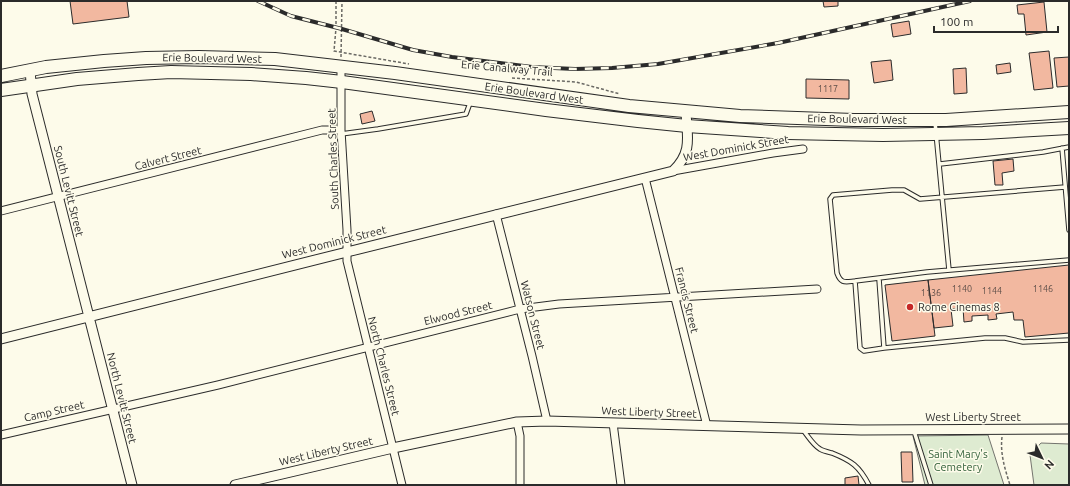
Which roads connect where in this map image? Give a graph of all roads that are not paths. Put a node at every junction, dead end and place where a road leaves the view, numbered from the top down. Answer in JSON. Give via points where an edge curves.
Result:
{"nodes":[{"id":1,"x":341,"y":66,"type":"junction"},
{"id":2,"x":30,"y":70,"type":"junction"},
{"id":3,"x":1,"y":76,"type":"edge"},
{"id":4,"x":342,"y":82,"type":"junction"},
{"id":5,"x":32,"y":85,"type":"junction"},
{"id":6,"x":1,"y":90,"type":"edge"},
{"id":7,"x":471,"y":100,"type":"junction"},
{"id":8,"x":686,"y":112,"type":"junction"},
{"id":9,"x":1069,"y":112,"type":"edge"},
{"id":10,"x":934,"y":120,"type":"junction"},
{"id":11,"x":687,"y":126,"type":"junction"},
{"id":12,"x":1069,"y":128,"type":"edge"},
{"id":13,"x":341,"y":132,"type":"junction"},
{"id":14,"x":937,"y":134,"type":"junction"},
{"id":15,"x":1069,"y":147,"type":"edge"},
{"id":16,"x":1062,"y":148,"type":"junction"},
{"id":17,"x":803,"y":149,"type":"dead end"},
{"id":18,"x":940,"y":164,"type":"junction"},
{"id":19,"x":674,"y":171,"type":"junction"},
{"id":20,"x":645,"y":178,"type":"junction"},
{"id":21,"x":1065,"y":187,"type":"junction"},
{"id":22,"x":942,"y":196,"type":"junction"},
{"id":23,"x":59,"y":197,"type":"junction"},
{"id":24,"x":1,"y":211,"type":"edge"},
{"id":25,"x":496,"y":214,"type":"junction"},
{"id":26,"x":1069,"y":221,"type":"edge"},
{"id":27,"x":1069,"y":230,"type":"edge"},
{"id":28,"x":347,"y":252,"type":"junction"},
{"id":29,"x":1069,"y":260,"type":"edge"},
{"id":30,"x":949,"y":270,"type":"junction"},
{"id":31,"x":879,"y":279,"type":"junction"},
{"id":32,"x":855,"y":282,"type":"junction"},
{"id":33,"x":817,"y":289,"type":"dead end"},
{"id":34,"x":674,"y":296,"type":"junction"},
{"id":35,"x":520,"y":309,"type":"junction"},
{"id":36,"x":89,"y":316,"type":"junction"},
{"id":37,"x":1,"y":339,"type":"edge"},
{"id":38,"x":1069,"y":340,"type":"edge"},
{"id":39,"x":368,"y":347,"type":"junction"},
{"id":40,"x":884,"y":348,"type":"junction"},
{"id":41,"x":112,"y":409,"type":"junction"},
{"id":42,"x":546,"y":421,"type":"junction"},
{"id":43,"x":517,"y":422,"type":"junction"},
{"id":44,"x":613,"y":424,"type":"junction"},
{"id":45,"x":707,"y":426,"type":"junction"},
{"id":46,"x":803,"y":429,"type":"junction"},
{"id":47,"x":1069,"y":429,"type":"edge"},
{"id":48,"x":914,"y":430,"type":"junction"},
{"id":49,"x":1,"y":435,"type":"edge"},
{"id":50,"x":393,"y":448,"type":"junction"},
{"id":51,"x":132,"y":485,"type":"edge"},
{"id":52,"x":236,"y":485,"type":"edge"},
{"id":53,"x":402,"y":485,"type":"edge"},
{"id":54,"x":520,"y":485,"type":"edge"},
{"id":55,"x":621,"y":485,"type":"edge"},
{"id":56,"x":869,"y":485,"type":"edge"},
{"id":57,"x":931,"y":485,"type":"edge"}],
"edges":[{"from":1,"to":2,"type":"main road","name":"Erie Boulevard West","via":[[275,59],[199,57],[104,61]]},
{"from":1,"to":4,"type":"street","name":"South Charles Street"},
{"from":1,"to":8,"type":"main road","name":"Erie Boulevard West"},
{"from":2,"to":3,"type":"main road","name":"Erie Boulevard West"},
{"from":2,"to":5,"type":"street","name":"South Levitt Street"},
{"from":4,"to":5,"type":"main road","name":"Erie Boulevard West","via":[[251,74],[171,72]]},
{"from":4,"to":7,"type":"main road","name":"Erie Boulevard West"},
{"from":4,"to":13,"type":"street","name":"South Charles Street"},
{"from":5,"to":6,"type":"main road","name":"Erie Boulevard West"},
{"from":5,"to":23,"type":"street","name":"South Levitt Street","via":[[32,94]]},
{"from":7,"to":11,"type":"main road","name":"Erie Boulevard West"},
{"from":7,"to":13,"type":"lane","via":[[466,114],[378,130]]},
{"from":8,"to":10,"type":"main road","name":"Erie Boulevard West","via":[[807,119]]},
{"from":8,"to":11,"type":"street","name":"West Dominick Street"},
{"from":9,"to":10,"type":"main road","name":"Erie Boulevard West"},
{"from":10,"to":14,"type":"lane"},
{"from":11,"to":14,"type":"main road","name":"Erie Boulevard West","via":[[788,133]]},
{"from":11,"to":19,"type":"street","name":"West Dominick Street","via":[[685,155]]},
{"from":12,"to":14,"type":"main road","name":"Erie Boulevard West"},
{"from":13,"to":23,"type":"street","name":"Calvert Street","via":[[322,130]]},
{"from":13,"to":28,"type":"street","name":"South Charles Street"},
{"from":14,"to":18,"type":"lane"},
{"from":15,"to":16,"type":"lane"},
{"from":16,"to":18,"type":"lane"},
{"from":16,"to":21,"type":"lane"},
{"from":17,"to":19,"type":"street","name":"West Dominick Street"},
{"from":18,"to":22,"type":"lane"},
{"from":19,"to":20,"type":"street","name":"West Dominick Street"},
{"from":20,"to":25,"type":"street","name":"West Dominick Street"},
{"from":20,"to":34,"type":"street","name":"Francis Street"},
{"from":21,"to":22,"type":"lane"},
{"from":21,"to":26,"type":"lane"},
{"from":22,"to":30,"type":"lane"},
{"from":22,"to":32,"type":"lane","via":[[920,199],[904,190],[833,195],[830,199],[837,273],[843,282]]},
{"from":23,"to":24,"type":"street","name":"Calvert Street"},
{"from":23,"to":36,"type":"street","name":"South Levitt Street"},
{"from":25,"to":28,"type":"street","name":"West Dominick Street"},
{"from":25,"to":35,"type":"street","name":"Watson Street"},
{"from":26,"to":27,"type":"lane"},
{"from":28,"to":36,"type":"street","name":"West Dominick Street"},
{"from":28,"to":39,"type":"street","name":"North Charles Street"},
{"from":29,"to":30,"type":"lane"},
{"from":30,"to":31,"type":"lane"},
{"from":31,"to":32,"type":"lane"},
{"from":31,"to":40,"type":"lane"},
{"from":32,"to":40,"type":"lane","via":[[860,348]]},
{"from":33,"to":34,"type":"street","name":"Elwood Street"},
{"from":34,"to":35,"type":"street","name":"Elwood Street"},
{"from":34,"to":45,"type":"street","name":"Francis Street"},
{"from":35,"to":39,"type":"street","name":"Elwood Street"},
{"from":35,"to":42,"type":"street","name":"Watson Street"},
{"from":36,"to":37,"type":"street","name":"West Dominick Street"},
{"from":36,"to":41,"type":"street","name":"North Levitt Street"},
{"from":38,"to":40,"type":"lane","via":[[1023,342],[1005,338],[985,338]]},
{"from":39,"to":41,"type":"street","name":"Elwood Street"},
{"from":39,"to":50,"type":"street","name":"North Charles Street"},
{"from":41,"to":49,"type":"street","name":"Camp Street"},
{"from":41,"to":51,"type":"street","name":"North Levitt Street"},
{"from":42,"to":43,"type":"street","name":"West Liberty Street"},
{"from":42,"to":44,"type":"street","name":"West Liberty Street"},
{"from":43,"to":50,"type":"street","name":"West Liberty Street"},
{"from":43,"to":54,"type":"street","via":[[520,436]]},
{"from":44,"to":45,"type":"street","name":"West Liberty Street"},
{"from":44,"to":55,"type":"street"},
{"from":45,"to":46,"type":"street","name":"West Liberty Street"},
{"from":46,"to":48,"type":"street","name":"West Liberty Street"},
{"from":46,"to":56,"type":"lane","via":[[820,449],[857,466]]},
{"from":47,"to":48,"type":"street","name":"West Liberty Street"},
{"from":48,"to":57,"type":"lane"},
{"from":50,"to":52,"type":"street","name":"West Liberty Street"},
{"from":50,"to":53,"type":"street","name":"North Charles Street"}]}
